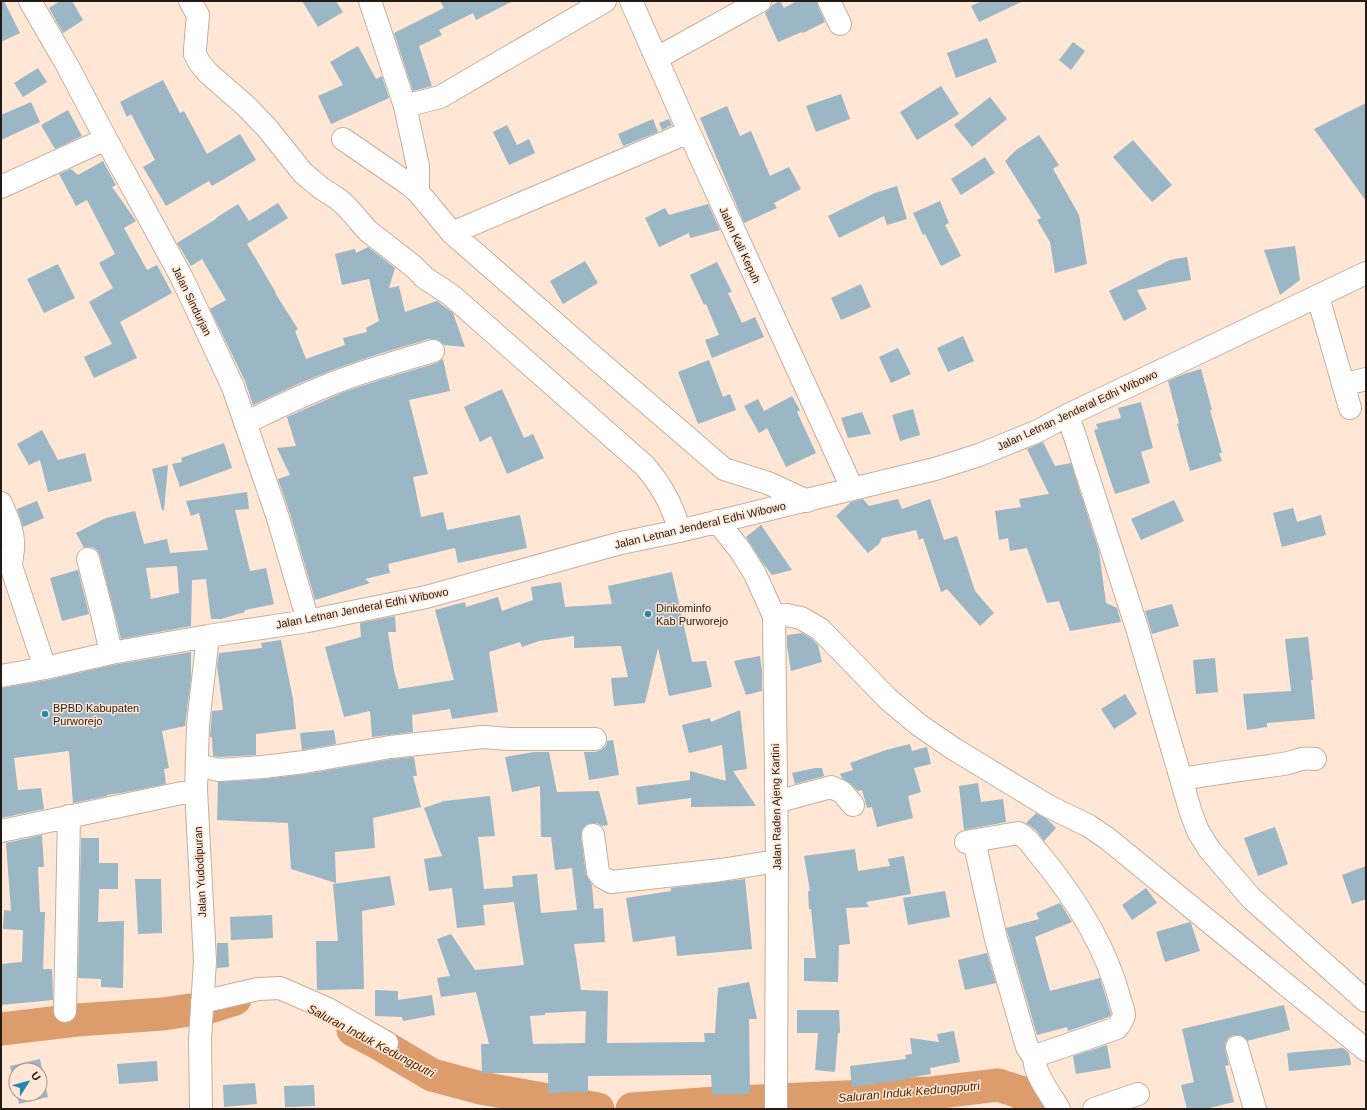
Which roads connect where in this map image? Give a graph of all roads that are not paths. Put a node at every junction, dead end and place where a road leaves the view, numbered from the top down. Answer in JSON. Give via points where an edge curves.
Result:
{"nodes":[{"id":1,"x":30,"y":1,"type":"edge"},
{"id":2,"x":190,"y":1,"type":"edge"},
{"id":3,"x":370,"y":1,"type":"edge"},
{"id":4,"x":605,"y":1,"type":"edge"},
{"id":5,"x":631,"y":1,"type":"edge"},
{"id":6,"x":760,"y":1,"type":"edge"},
{"id":7,"x":829,"y":1,"type":"edge"},
{"id":8,"x":840,"y":24,"type":"dead end"},
{"id":9,"x":657,"y":58,"type":"junction"},
{"id":10,"x":405,"y":106,"type":"junction"},
{"id":11,"x":689,"y":132,"type":"junction"},
{"id":12,"x":106,"y":139,"type":"junction"},
{"id":13,"x":343,"y":139,"type":"dead end"},
{"id":14,"x":1,"y":187,"type":"edge"},
{"id":15,"x":418,"y":192,"type":"junction"},
{"id":16,"x":452,"y":232,"type":"junction"},
{"id":17,"x":1366,"y":273,"type":"edge"},
{"id":18,"x":1318,"y":297,"type":"junction"},
{"id":19,"x":433,"y":351,"type":"dead end"},
{"id":20,"x":1366,"y":379,"type":"edge"},
{"id":21,"x":1343,"y":385,"type":"junction"},
{"id":22,"x":1350,"y":408,"type":"dead end"},
{"id":23,"x":1068,"y":415,"type":"junction"},
{"id":24,"x":245,"y":423,"type":"junction"},
{"id":25,"x":852,"y":488,"type":"junction"},
{"id":26,"x":807,"y":501,"type":"junction"},
{"id":27,"x":1,"y":503,"type":"edge"},
{"id":28,"x":717,"y":521,"type":"junction"},
{"id":29,"x":679,"y":531,"type":"junction"},
{"id":30,"x":88,"y":560,"type":"dead end"},
{"id":31,"x":774,"y":616,"type":"junction"},
{"id":32,"x":308,"y":621,"type":"junction"},
{"id":33,"x":208,"y":636,"type":"junction"},
{"id":34,"x":111,"y":653,"type":"junction"},
{"id":35,"x":46,"y":668,"type":"junction"},
{"id":36,"x":1,"y":676,"type":"edge"},
{"id":37,"x":595,"y":739,"type":"dead end"},
{"id":38,"x":1315,"y":759,"type":"dead end"},
{"id":39,"x":197,"y":765,"type":"junction"},
{"id":40,"x":1182,"y":779,"type":"junction"},
{"id":41,"x":196,"y":790,"type":"junction"},
{"id":42,"x":776,"y":802,"type":"junction"},
{"id":43,"x":853,"y":805,"type":"dead end"},
{"id":44,"x":69,"y":816,"type":"junction"},
{"id":45,"x":1,"y":830,"type":"edge"},
{"id":46,"x":593,"y":835,"type":"dead end"},
{"id":47,"x":777,"y":861,"type":"junction"},
{"id":48,"x":1366,"y":1001,"type":"edge"},
{"id":49,"x":202,"y":1004,"type":"junction"},
{"id":50,"x":65,"y":1011,"type":"dead end"},
{"id":51,"x":387,"y":1043,"type":"dead end"},
{"id":52,"x":1237,"y":1047,"type":"dead end"},
{"id":53,"x":1366,"y":1050,"type":"edge"},
{"id":54,"x":1035,"y":1059,"type":"junction"},
{"id":55,"x":1138,"y":1094,"type":"dead end"},
{"id":56,"x":201,"y":1109,"type":"edge"},
{"id":57,"x":776,"y":1109,"type":"edge"},
{"id":58,"x":1059,"y":1109,"type":"edge"},
{"id":59,"x":1094,"y":1109,"type":"edge"},
{"id":60,"x":1255,"y":1109,"type":"edge"}],
"edges":[{"from":1,"to":12,"type":"street","name":"Jalan Sindurjan"},
{"from":2,"to":29,"type":"street","via":[[198,15],[195,54],[208,73],[247,107],[302,172],[338,198],[368,231],[425,278],[451,295],[645,466],[672,508]]},
{"from":3,"to":10,"type":"street"},
{"from":4,"to":10,"type":"street","via":[[440,97]]},
{"from":5,"to":9,"type":"street","name":"Jalan Kali Kepuh"},
{"from":6,"to":9,"type":"street"},
{"from":7,"to":8,"type":"street"},
{"from":9,"to":11,"type":"street","name":"Jalan Kali Kepuh"},
{"from":10,"to":15,"type":"street","via":[[418,166]]},
{"from":11,"to":16,"type":"street"},
{"from":11,"to":25,"type":"street","name":"Jalan Kali Kepuh"},
{"from":12,"to":14,"type":"street"},
{"from":12,"to":24,"type":"street","name":"Jalan Sindurjan","via":[[182,278],[233,387]]},
{"from":13,"to":15,"type":"street"},
{"from":15,"to":16,"type":"street"},
{"from":16,"to":26,"type":"street","via":[[724,469],[768,483]]},
{"from":17,"to":18,"type":"street","name":"Jalan Letnan Jenderal Edhi Wibowo"},
{"from":18,"to":21,"type":"street"},
{"from":18,"to":23,"type":"street","name":"Jalan Letnan Jenderal Edhi Wibowo"},
{"from":19,"to":24,"type":"street","via":[[326,385]]},
{"from":20,"to":21,"type":"street"},
{"from":21,"to":22,"type":"street"},
{"from":23,"to":25,"type":"street","name":"Jalan Letnan Jenderal Edhi Wibowo","via":[[1038,431],[979,455],[914,474]]},
{"from":23,"to":40,"type":"street","via":[[1137,628]]},
{"from":24,"to":32,"type":"street","name":"Jalan Sindurjan","via":[[278,518]]},
{"from":25,"to":26,"type":"street","name":"Jalan Letnan Jenderal Edhi Wibowo"},
{"from":26,"to":28,"type":"street","name":"Jalan Letnan Jenderal Edhi Wibowo"},
{"from":27,"to":35,"type":"street","via":[[13,536],[11,566]]},
{"from":28,"to":29,"type":"street","name":"Jalan Letnan Jenderal Edhi Wibowo"},
{"from":28,"to":31,"type":"street","name":"Jalan Raden Ajeng Kartini","via":[[755,574]]},
{"from":29,"to":32,"type":"street","name":"Jalan Letnan Jenderal Edhi Wibowo","via":[[621,543],[426,597]]},
{"from":30,"to":34,"type":"street"},
{"from":31,"to":42,"type":"street","name":"Jalan Raden Ajeng Kartini"},
{"from":31,"to":53,"type":"street","via":[[787,614],[801,618],[820,629],[888,699],[919,725],[1048,806],[1089,826],[1108,839]]},
{"from":32,"to":33,"type":"street","name":"Jalan Letnan Jenderal Edhi Wibowo"},
{"from":33,"to":34,"type":"street","name":"Jalan Letnan Jenderal Edhi Wibowo"},
{"from":33,"to":39,"type":"street","name":"Jalan Yudodipuran","via":[[198,724]]},
{"from":34,"to":35,"type":"street","name":"Jalan Letnan Jenderal Edhi Wibowo"},
{"from":35,"to":36,"type":"street","name":"Jalan Letnan Jenderal Edhi Wibowo"},
{"from":37,"to":39,"type":"street","via":[[509,740],[483,737],[390,747],[263,767],[219,770]]},
{"from":38,"to":40,"type":"street","via":[[1305,758],[1284,764]]},
{"from":39,"to":41,"type":"street","name":"Jalan Yudodipuran"},
{"from":40,"to":48,"type":"street","via":[[1191,813],[1209,849],[1250,898]]},
{"from":41,"to":44,"type":"street"},
{"from":41,"to":49,"type":"street","name":"Jalan Yudodipuran","via":[[205,961]]},
{"from":42,"to":43,"type":"street","via":[[831,787],[842,792]]},
{"from":42,"to":47,"type":"street","name":"Jalan Raden Ajeng Kartini"},
{"from":44,"to":45,"type":"street"},
{"from":44,"to":50,"type":"street"},
{"from":46,"to":47,"type":"street","via":[[598,872],[611,882]]},
{"from":47,"to":57,"type":"street","name":"Jalan Raden Ajeng Kartini"},
{"from":49,"to":51,"type":"street","via":[[258,989],[280,988],[328,1008]]},
{"from":49,"to":56,"type":"street","name":"Jalan Yudodipuran"},
{"from":52,"to":60,"type":"street"},
{"from":54,"to":54,"type":"street","via":[[1027,1047],[970,841],[1018,833],[1025,837],[1046,862],[1091,929],[1114,978],[1124,1014],[1117,1028],[1038,1055]]},
{"from":54,"to":58,"type":"street","via":[[1039,1075]]},
{"from":55,"to":59,"type":"street"}]}
